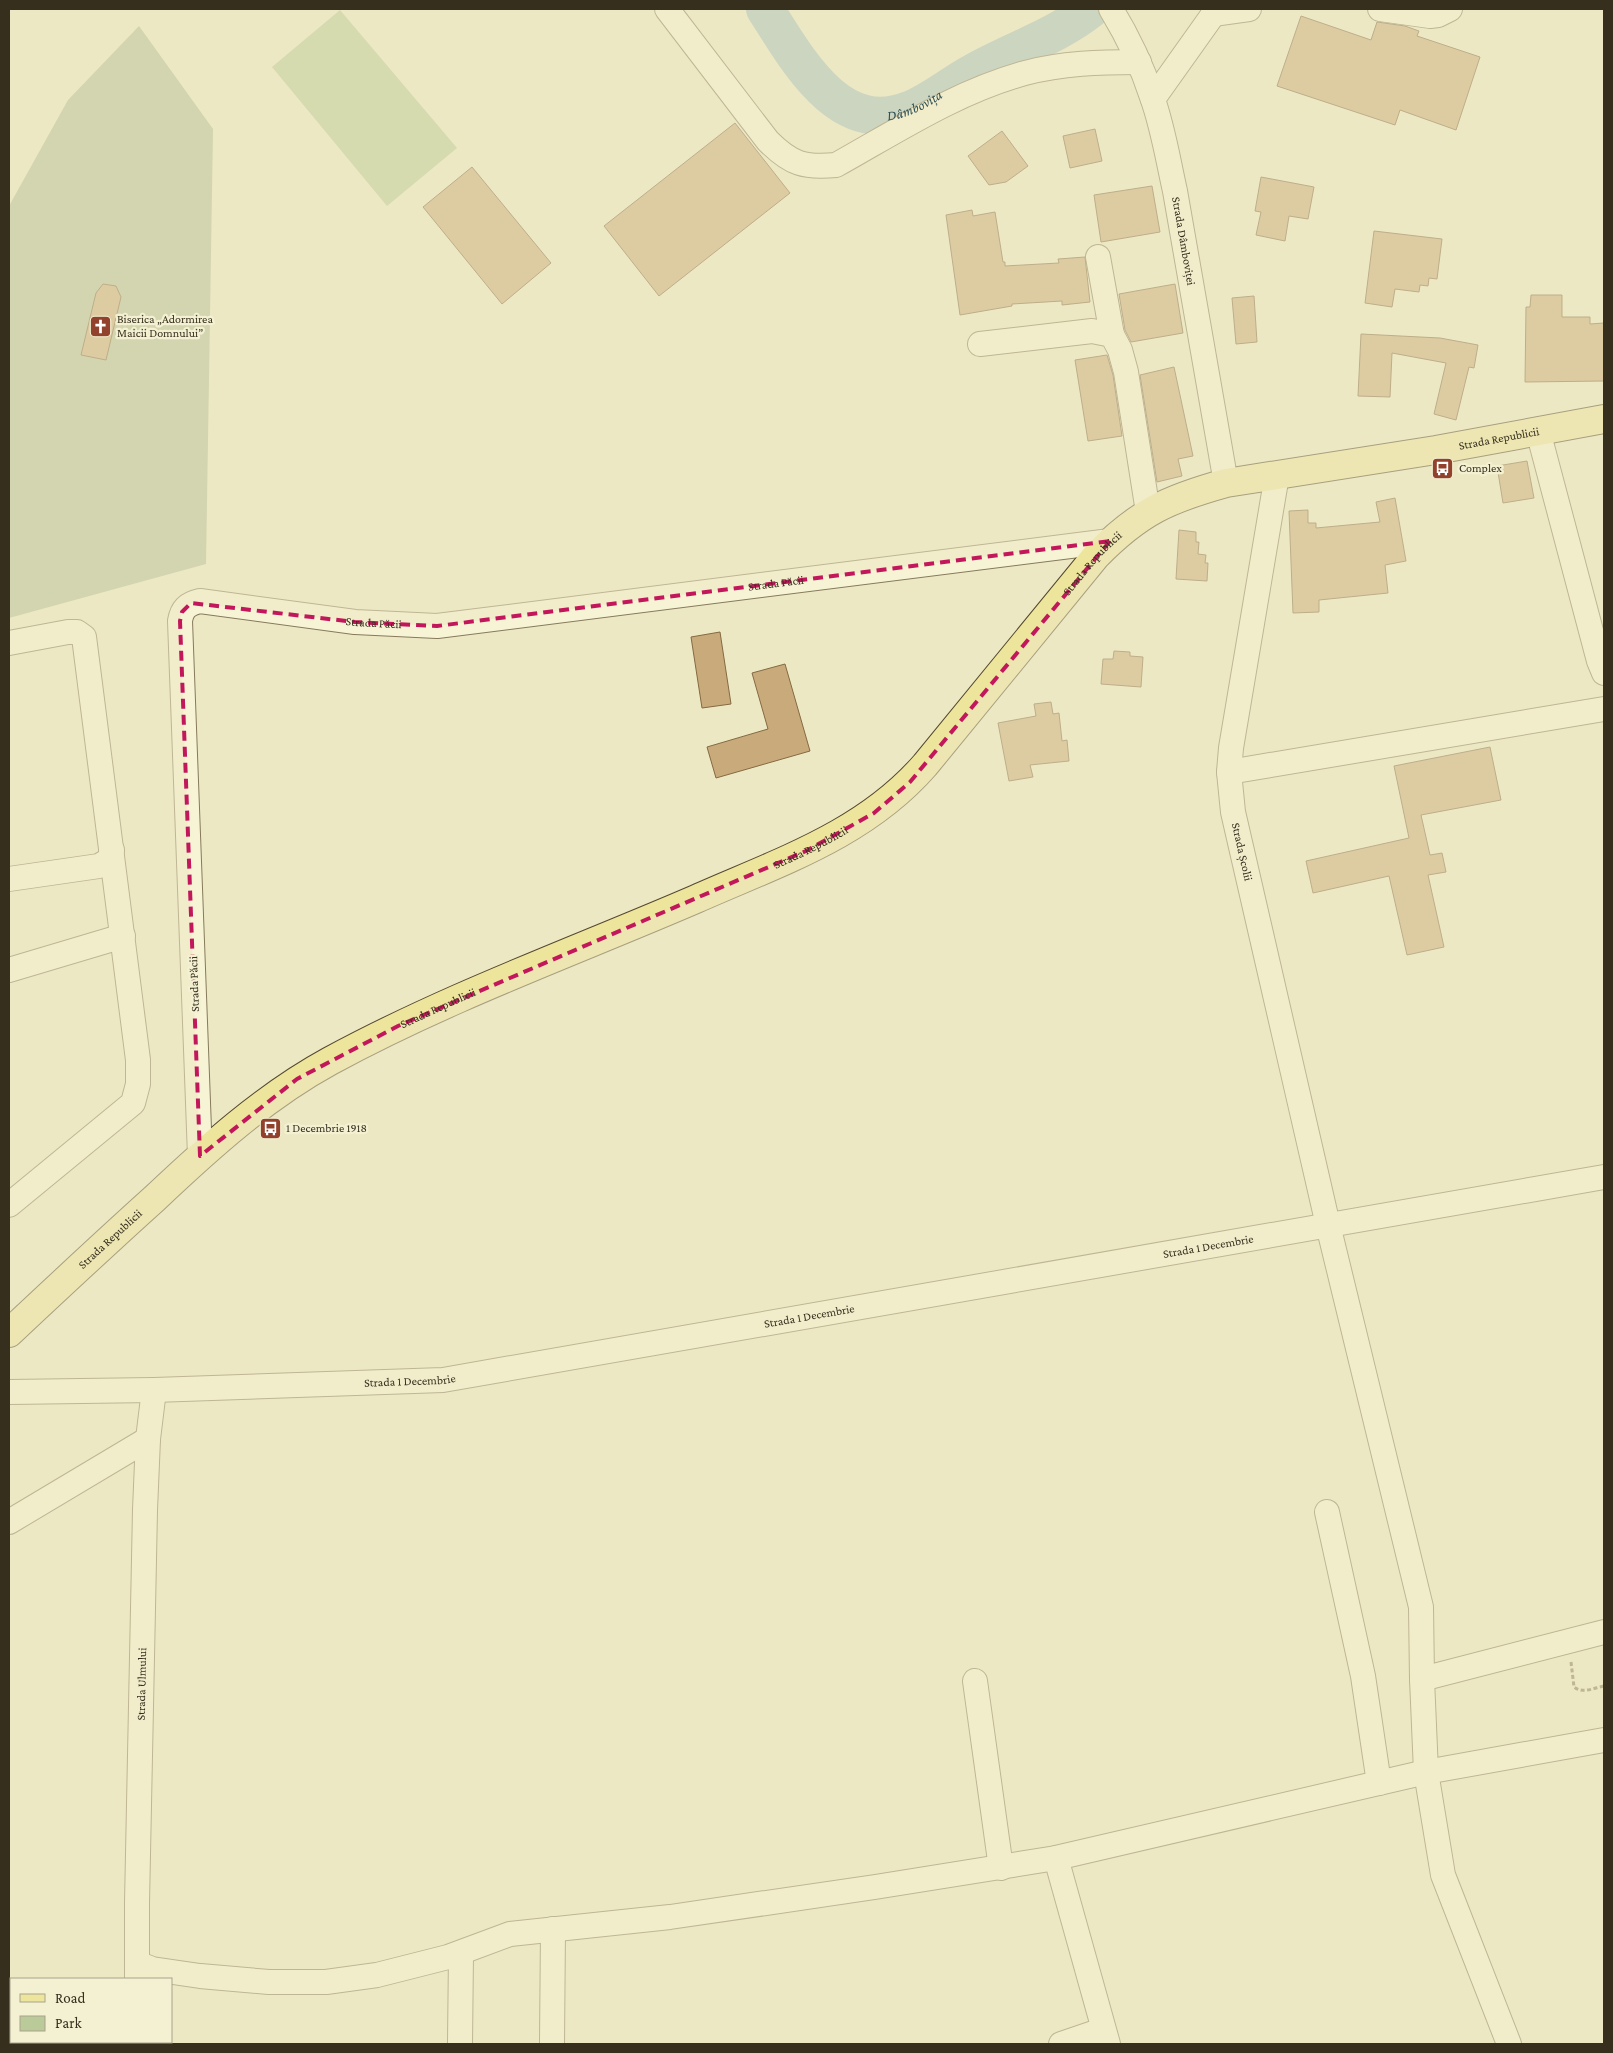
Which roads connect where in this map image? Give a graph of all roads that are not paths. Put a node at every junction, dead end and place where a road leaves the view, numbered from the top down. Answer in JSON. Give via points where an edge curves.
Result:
{"nodes":[{"id":1,"x":667,"y":9,"type":"edge"},
{"id":2,"x":1111,"y":9,"type":"edge"},
{"id":3,"x":1249,"y":9,"type":"edge"},
{"id":4,"x":1380,"y":9,"type":"edge"},
{"id":5,"x":1450,"y":9,"type":"edge"},
{"id":6,"x":1215,"y":11,"type":"edge"},
{"id":7,"x":1138,"y":59,"type":"junction"},
{"id":8,"x":1153,"y":99,"type":"junction"},
{"id":9,"x":1098,"y":257,"type":"dead end"},
{"id":10,"x":1112,"y":335,"type":"junction"},
{"id":11,"x":980,"y":344,"type":"dead end"},
{"id":12,"x":1604,"y":419,"type":"edge"},
{"id":13,"x":1538,"y":431,"type":"junction"},
{"id":14,"x":1277,"y":475,"type":"junction"},
{"id":15,"x":1226,"y":483,"type":"junction"},
{"id":16,"x":1148,"y":512,"type":"junction"},
{"id":17,"x":1110,"y":541,"type":"junction"},
{"id":18,"x":9,"y":643,"type":"edge"},
{"id":19,"x":1604,"y":673,"type":"edge"},
{"id":20,"x":1604,"y":709,"type":"edge"},
{"id":21,"x":1229,"y":772,"type":"junction"},
{"id":22,"x":112,"y":850,"type":"junction"},
{"id":23,"x":9,"y":879,"type":"edge"},
{"id":24,"x":123,"y":936,"type":"junction"},
{"id":25,"x":9,"y":970,"type":"edge"},
{"id":26,"x":200,"y":1156,"type":"junction"},
{"id":27,"x":1604,"y":1177,"type":"edge"},
{"id":28,"x":9,"y":1205,"type":"edge"},
{"id":29,"x":1328,"y":1225,"type":"junction"},
{"id":30,"x":9,"y":1333,"type":"edge"},
{"id":31,"x":154,"y":1390,"type":"junction"},
{"id":32,"x":9,"y":1392,"type":"edge"},
{"id":33,"x":148,"y":1439,"type":"junction"},
{"id":34,"x":1327,"y":1512,"type":"dead end"},
{"id":35,"x":9,"y":1522,"type":"edge"},
{"id":36,"x":1604,"y":1632,"type":"edge"},
{"id":37,"x":1422,"y":1679,"type":"junction"},
{"id":38,"x":975,"y":1680,"type":"dead end"},
{"id":39,"x":1604,"y":1740,"type":"edge"},
{"id":40,"x":1426,"y":1772,"type":"junction"},
{"id":41,"x":1379,"y":1783,"type":"junction"},
{"id":42,"x":1056,"y":1858,"type":"junction"},
{"id":43,"x":1002,"y":1868,"type":"junction"},
{"id":44,"x":553,"y":1929,"type":"junction"},
{"id":45,"x":461,"y":1952,"type":"junction"},
{"id":46,"x":137,"y":1971,"type":"edge"},
{"id":47,"x":1105,"y":2037,"type":"edge"},
{"id":48,"x":460,"y":2044,"type":"edge"},
{"id":49,"x":552,"y":2044,"type":"edge"},
{"id":50,"x":1061,"y":2044,"type":"edge"},
{"id":51,"x":1509,"y":2044,"type":"edge"}],
"edges":[{"from":1,"to":7,"type":"street","via":[[768,141],[794,162],[814,167],[836,165],[952,99],[1025,73],[1082,63]]},
{"from":2,"to":7,"type":"street","name":"Strada Dâmboviței"},
{"from":3,"to":6,"type":"street"},
{"from":4,"to":5,"type":"street","via":[[1430,16]]},
{"from":6,"to":8,"type":"street"},
{"from":7,"to":8,"type":"street","name":"Strada Dâmboviței"},
{"from":8,"to":15,"type":"street","name":"Strada Dâmboviței","via":[[1175,191]]},
{"from":9,"to":10,"type":"street"},
{"from":10,"to":11,"type":"street","via":[[1092,331]]},
{"from":10,"to":16,"type":"street","via":[[1126,372]]},
{"from":12,"to":13,"type":"main road","name":"Strada Republicii"},
{"from":13,"to":14,"type":"main road","name":"Strada Republicii"},
{"from":13,"to":19,"type":"street"},
{"from":14,"to":15,"type":"main road","name":"Strada Republicii"},
{"from":14,"to":21,"type":"street","name":"Strada Școlii"},
{"from":15,"to":16,"type":"main road","name":"Strada Republicii","via":[[1193,492]]},
{"from":16,"to":17,"type":"main road","name":"Strada Republicii"},
{"from":17,"to":26,"type":"main road","name":"Strada Republicii","via":[[920,770],[874,813],[806,851],[476,989],[381,1035],[297,1079]]},
{"from":17,"to":26,"type":"street","name":"Strada Păcii","via":[[437,626],[355,622],[200,601],[191,603],[182,612],[180,621]]},
{"from":18,"to":22,"type":"street","via":[[68,632],[77,632],[84,637]]},
{"from":20,"to":21,"type":"street"},
{"from":21,"to":29,"type":"street","name":"Strada Școlii","via":[[1234,812]]},
{"from":22,"to":23,"type":"street","via":[[109,860],[99,866]]},
{"from":22,"to":24,"type":"street"},
{"from":24,"to":25,"type":"street"},
{"from":24,"to":28,"type":"street","via":[[138,1060],[134,1103]]},
{"from":26,"to":30,"type":"main road","name":"Strada Republicii"},
{"from":27,"to":29,"type":"street","name":"Strada 1 Decembrie"},
{"from":29,"to":31,"type":"street","name":"Strada 1 Decembrie","via":[[443,1380]]},
{"from":29,"to":37,"type":"street","name":"Strada Școlii","via":[[1421,1607]]},
{"from":31,"to":32,"type":"street","name":"Strada 1 Decembrie"},
{"from":31,"to":33,"type":"street","name":"Strada Ulmului"},
{"from":33,"to":35,"type":"street"},
{"from":33,"to":46,"type":"street","name":"Strada Ulmului"},
{"from":34,"to":41,"type":"street","via":[[1363,1676]]},
{"from":36,"to":37,"type":"street"},
{"from":37,"to":40,"type":"street","name":"Strada Școlii"},
{"from":38,"to":43,"type":"street"},
{"from":39,"to":40,"type":"street"},
{"from":40,"to":41,"type":"street"},
{"from":40,"to":51,"type":"street","name":"Strada Școlii","via":[[1443,1876]]},
{"from":41,"to":42,"type":"street"},
{"from":42,"to":43,"type":"street"},
{"from":42,"to":47,"type":"street"},
{"from":43,"to":44,"type":"street","via":[[670,1917]]},
{"from":44,"to":45,"type":"street","via":[[510,1934]]},
{"from":44,"to":49,"type":"street"},
{"from":45,"to":46,"type":"street","via":[[377,1976],[326,1982],[269,1982],[152,1969]]},
{"from":45,"to":48,"type":"street"},
{"from":47,"to":50,"type":"street"}]}
